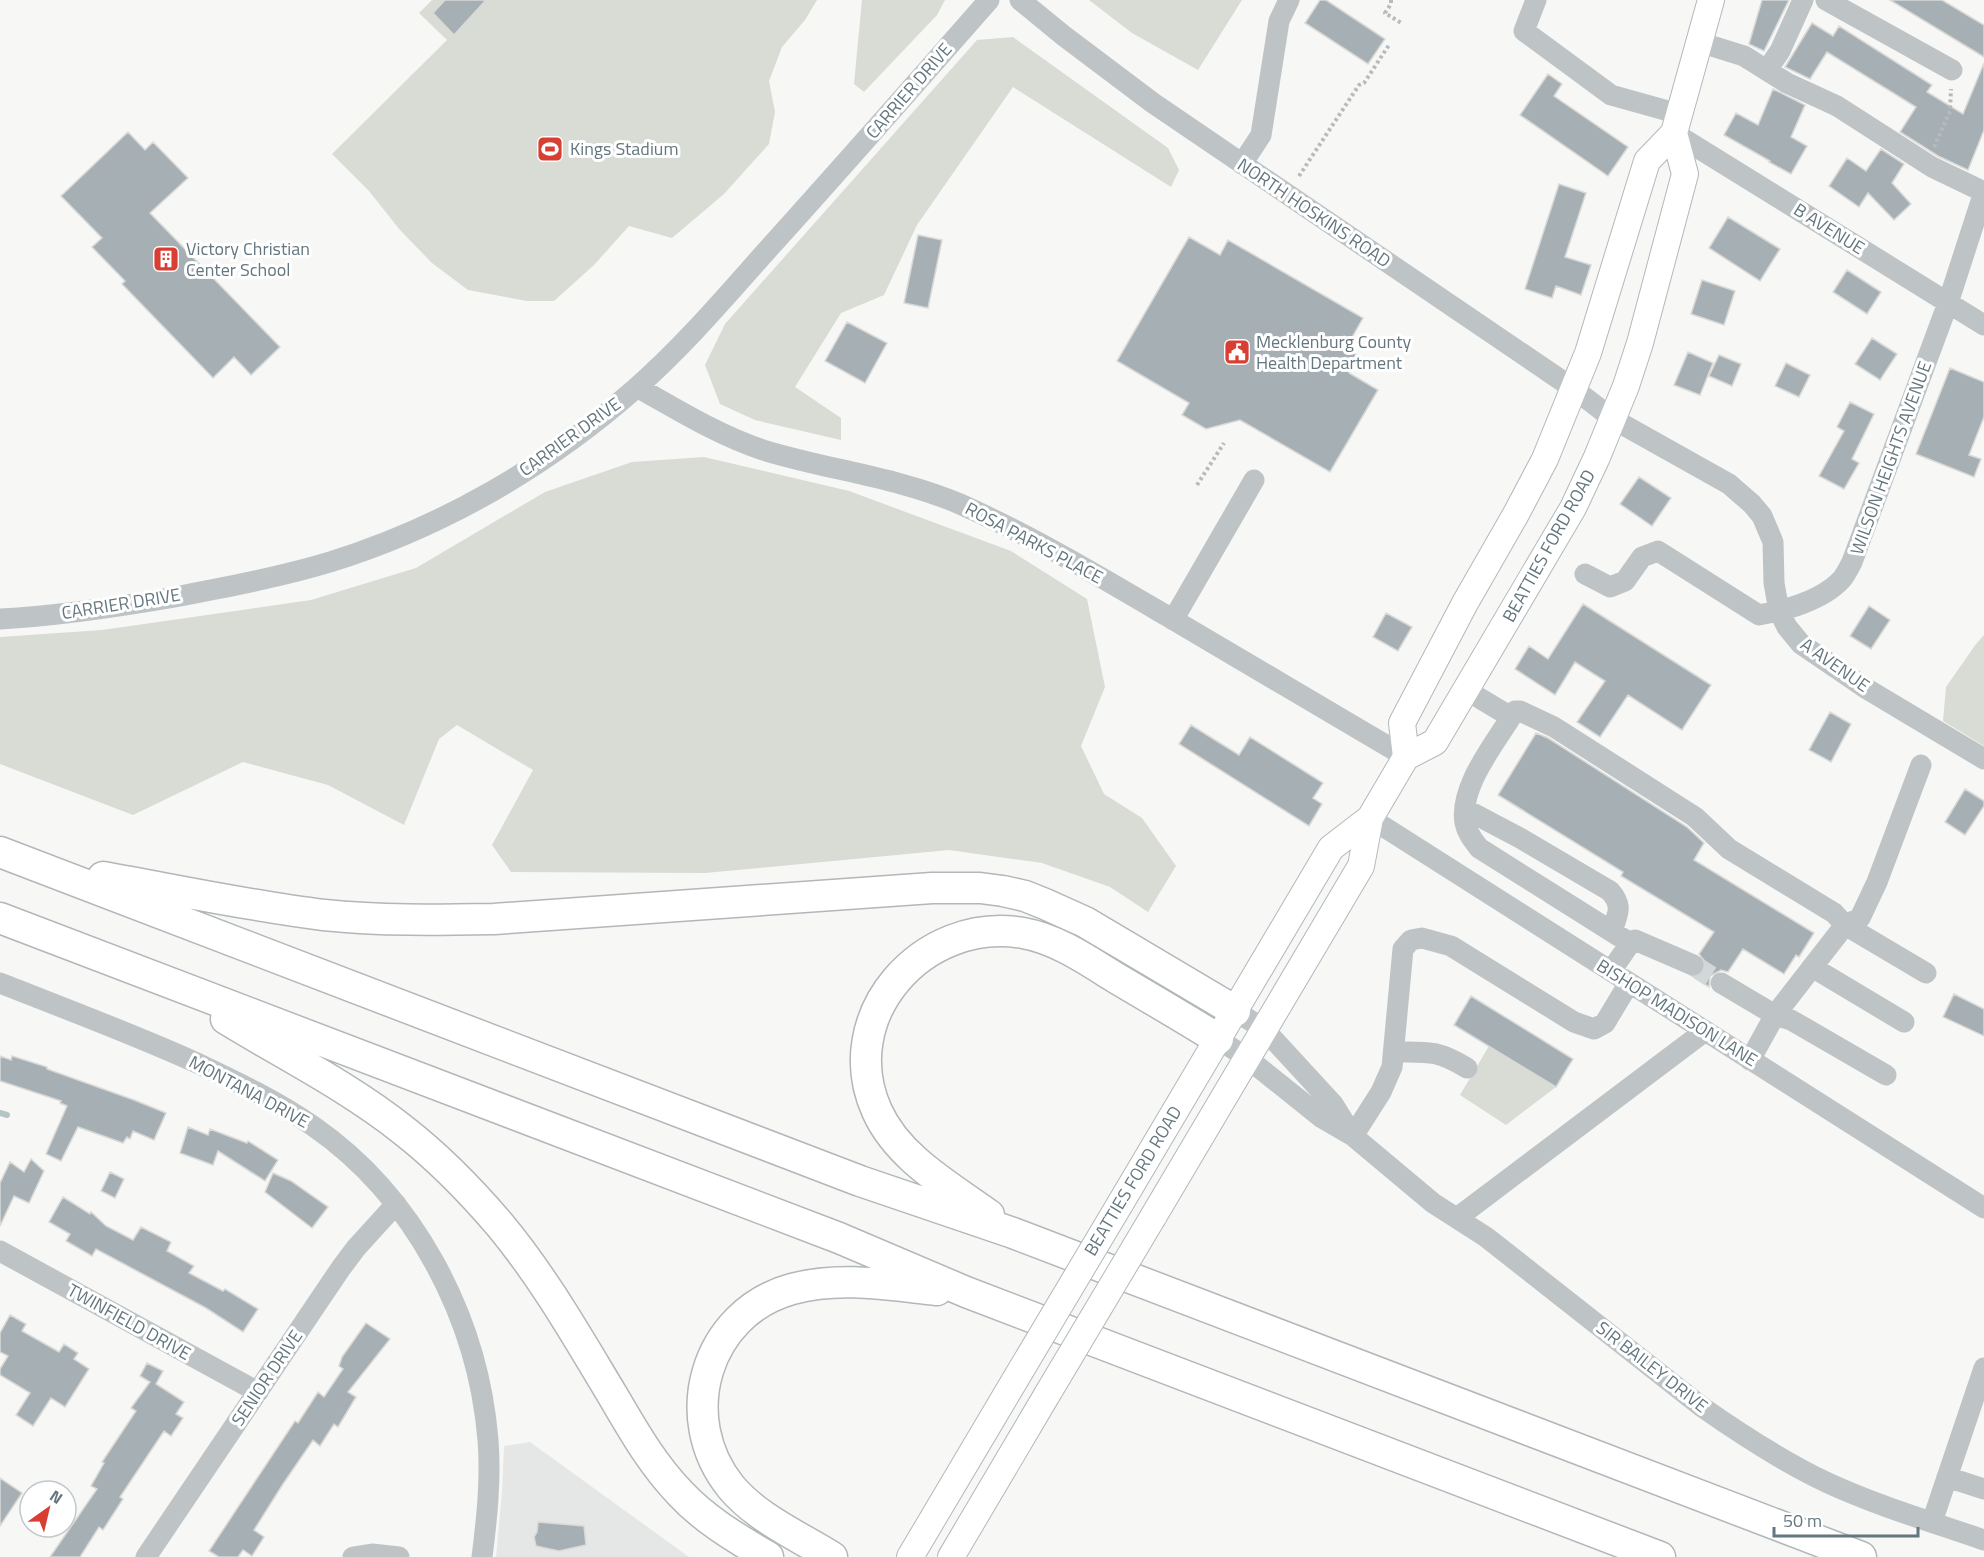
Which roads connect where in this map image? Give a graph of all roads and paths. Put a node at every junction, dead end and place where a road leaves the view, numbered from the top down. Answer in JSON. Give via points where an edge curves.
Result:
{"nodes":[{"id":1,"x":989,"y":0,"type":"edge"},
{"id":2,"x":1020,"y":0,"type":"edge"},
{"id":3,"x":1289,"y":0,"type":"edge"},
{"id":4,"x":1391,"y":0,"type":"edge"},
{"id":5,"x":1536,"y":0,"type":"edge"},
{"id":6,"x":1711,"y":0,"type":"edge"},
{"id":7,"x":1803,"y":0,"type":"edge"},
{"id":8,"x":1826,"y":0,"type":"edge"},
{"id":9,"x":1403,"y":24,"type":"dead end"},
{"id":10,"x":1699,"y":42,"type":"junction"},
{"id":11,"x":1389,"y":45,"type":"dead end"},
{"id":12,"x":1767,"y":70,"type":"junction"},
{"id":13,"x":1952,"y":70,"type":"joint"},
{"id":14,"x":1677,"y":124,"type":"junction"},
{"id":15,"x":1242,"y":164,"type":"junction"},
{"id":16,"x":1932,"y":167,"type":"junction"},
{"id":17,"x":1299,"y":176,"type":"dead end"},
{"id":18,"x":1984,"y":192,"type":"edge"},
{"id":19,"x":1948,"y":303,"type":"junction"},
{"id":20,"x":1984,"y":325,"type":"edge"},
{"id":21,"x":637,"y":387,"type":"junction"},
{"id":22,"x":1574,"y":390,"type":"junction"},
{"id":23,"x":1613,"y":419,"type":"junction"},
{"id":24,"x":1224,"y":443,"type":"dead end"},
{"id":25,"x":1254,"y":480,"type":"dead end"},
{"id":26,"x":1197,"y":485,"type":"dead end"},
{"id":27,"x":1585,"y":574,"type":"dead end"},
{"id":28,"x":1779,"y":611,"type":"junction"},
{"id":29,"x":0,"y":619,"type":"edge"},
{"id":30,"x":1173,"y":620,"type":"junction"},
{"id":31,"x":1466,"y":690,"type":"junction"},
{"id":32,"x":1511,"y":717,"type":"junction"},
{"id":33,"x":1406,"y":757,"type":"junction"},
{"id":34,"x":1984,"y":759,"type":"edge"},
{"id":35,"x":1920,"y":765,"type":"dead end"},
{"id":36,"x":1465,"y":809,"type":"junction"},
{"id":37,"x":1370,"y":818,"type":"junction"},
{"id":38,"x":0,"y":852,"type":"edge"},
{"id":39,"x":28,"y":863,"type":"junction"},
{"id":40,"x":0,"y":918,"type":"edge"},
{"id":41,"x":1845,"y":925,"type":"junction"},
{"id":42,"x":1611,"y":932,"type":"junction"},
{"id":43,"x":1630,"y":943,"type":"junction"},
{"id":44,"x":1693,"y":965,"type":"tunnel mouth"},
{"id":45,"x":1812,"y":967,"type":"junction"},
{"id":46,"x":1611,"y":971,"type":"junction"},
{"id":47,"x":1926,"y":973,"type":"dead end"},
{"id":48,"x":156,"y":978,"type":"junction"},
{"id":49,"x":0,"y":983,"type":"edge"},
{"id":50,"x":1629,"y":983,"type":"junction"},
{"id":51,"x":1721,"y":983,"type":"tunnel mouth"},
{"id":52,"x":1235,"y":1011,"type":"junction"},
{"id":53,"x":1775,"y":1015,"type":"junction"},
{"id":54,"x":1904,"y":1022,"type":"dead end"},
{"id":55,"x":1264,"y":1029,"type":"junction"},
{"id":56,"x":1705,"y":1031,"type":"junction"},
{"id":57,"x":1218,"y":1039,"type":"junction"},
{"id":58,"x":1395,"y":1052,"type":"junction"},
{"id":59,"x":1247,"y":1058,"type":"junction"},
{"id":60,"x":1750,"y":1060,"type":"junction"},
{"id":61,"x":1467,"y":1068,"type":"dead end"},
{"id":62,"x":1886,"y":1075,"type":"dead end"},
{"id":63,"x":1353,"y":1136,"type":"junction"},
{"id":64,"x":396,"y":1204,"type":"junction"},
{"id":65,"x":1984,"y":1208,"type":"edge"},
{"id":66,"x":1457,"y":1218,"type":"junction"},
{"id":67,"x":1013,"y":1233,"type":"junction"},
{"id":68,"x":0,"y":1251,"type":"edge"},
{"id":69,"x":966,"y":1292,"type":"junction"},
{"id":70,"x":1984,"y":1368,"type":"edge"},
{"id":71,"x":258,"y":1392,"type":"junction"},
{"id":72,"x":1947,"y":1477,"type":"junction"},
{"id":73,"x":1984,"y":1489,"type":"edge"},
{"id":74,"x":1932,"y":1522,"type":"junction"},
{"id":75,"x":1984,"y":1540,"type":"edge"},
{"id":76,"x":146,"y":1557,"type":"edge"},
{"id":77,"x":352,"y":1557,"type":"edge"},
{"id":78,"x":399,"y":1557,"type":"edge"},
{"id":79,"x":482,"y":1557,"type":"edge"},
{"id":80,"x":768,"y":1557,"type":"edge"},
{"id":81,"x":832,"y":1557,"type":"edge"},
{"id":82,"x":910,"y":1557,"type":"edge"},
{"id":83,"x":951,"y":1557,"type":"edge"},
{"id":84,"x":1660,"y":1557,"type":"edge"},
{"id":85,"x":1861,"y":1557,"type":"edge"}],
"edges":[{"from":1,"to":21,"type":"street","name":"CARRIER DRIVE","via":[[696,329]]},
{"from":2,"to":15,"type":"street","name":"NORTH HOSKINS ROAD","via":[[1119,78]]},
{"from":3,"to":15,"type":"street","via":[[1279,21],[1261,135]]},
{"from":4,"to":9,"type":"path","via":[[1385,13]]},
{"from":5,"to":14,"type":"street","name":"B AVENUE","via":[[1524,31],[1611,94]]},
{"from":6,"to":10,"type":"main road"},
{"from":7,"to":12,"type":"street"},
{"from":8,"to":13,"type":"street"},
{"from":10,"to":12,"type":"street","via":[[1744,56]]},
{"from":10,"to":14,"type":"main road"},
{"from":11,"to":17,"type":"path"},
{"from":12,"to":16,"type":"street","via":[[1837,106]]},
{"from":13,"to":16,"type":"path","via":[[1950,111],[1932,154]]},
{"from":14,"to":19,"type":"street","name":"B AVENUE"},
{"from":14,"to":22,"type":"main road","via":[[1647,161]]},
{"from":14,"to":23,"type":"main road","name":"BEATTIES FORD ROAD","via":[[1685,174],[1640,343]]},
{"from":15,"to":22,"type":"street","name":"NORTH HOSKINS ROAD"},
{"from":16,"to":18,"type":"street"},
{"from":18,"to":19,"type":"street","name":"WILSON HEIGHTS AVENUE"},
{"from":19,"to":20,"type":"street","name":"B AVENUE"},
{"from":19,"to":28,"type":"street","name":"WILSON HEIGHTS AVENUE","via":[[1852,562],[1826,592]]},
{"from":21,"to":29,"type":"street","name":"CARRIER DRIVE","via":[[530,468],[457,510],[378,546],[288,573],[211,590],[68,613]]},
{"from":21,"to":30,"type":"street","name":"ROSA PARKS PLACE","via":[[700,423],[762,449],[896,482],[956,502],[1032,539]]},
{"from":22,"to":23,"type":"street","name":"NORTH HOSKINS ROAD"},
{"from":22,"to":33,"type":"main road","via":[[1532,486],[1402,723]]},
{"from":23,"to":28,"type":"street","name":"A AVENUE","via":[[1729,484],[1752,504],[1773,542]]},
{"from":23,"to":31,"type":"main road","name":"BEATTIES FORD ROAD","via":[[1573,508]]},
{"from":24,"to":26,"type":"path"},
{"from":25,"to":30,"type":"street"},
{"from":27,"to":28,"type":"street","via":[[1610,587],[1625,581],[1642,556],[1658,551],[1759,615]]},
{"from":28,"to":34,"type":"street","name":"A AVENUE","via":[[1787,627],[1809,651]]},
{"from":30,"to":33,"type":"street","name":"ROSA PARKS PLACE"},
{"from":31,"to":32,"type":"street"},
{"from":31,"to":33,"type":"main road","name":"BEATTIES FORD ROAD","via":[[1435,742]]},
{"from":32,"to":36,"type":"street","via":[[1468,789]]},
{"from":32,"to":41,"type":"street","via":[[1520,711],[1554,727],[1695,817],[1729,849],[1834,913]]},
{"from":33,"to":37,"type":"main road","name":"BEATTIES FORD ROAD"},
{"from":35,"to":41,"type":"street","via":[[1873,891],[1860,918]]},
{"from":36,"to":42,"type":"street","via":[[1465,823],[1479,848]]},
{"from":36,"to":42,"type":"street","via":[[1610,891],[1619,908]]},
{"from":37,"to":46,"type":"street","name":"BISHOP MADISON LANE"},
{"from":37,"to":52,"type":"main road","name":"BEATTIES FORD ROAD","via":[[1331,848]]},
{"from":37,"to":55,"type":"main road","name":"BEATTIES FORD ROAD","via":[[1362,866]]},
{"from":38,"to":39,"type":"highway"},
{"from":39,"to":52,"type":"highway","via":[[273,908],[425,920],[980,888],[1025,896],[1067,912]]},
{"from":39,"to":67,"type":"highway","via":[[860,1181]]},
{"from":40,"to":48,"type":"highway"},
{"from":41,"to":45,"type":"street"},
{"from":41,"to":47,"type":"street"},
{"from":42,"to":43,"type":"street"},
{"from":43,"to":44,"type":"street","via":[[1635,940]]},
{"from":43,"to":46,"type":"street"},
{"from":45,"to":53,"type":"street"},
{"from":45,"to":54,"type":"street"},
{"from":46,"to":50,"type":"street","name":"BISHOP MADISON LANE"},
{"from":48,"to":69,"type":"highway","via":[[839,1238]]},
{"from":48,"to":80,"type":"highway","via":[[372,1108],[454,1175],[530,1264],[667,1480],[711,1522]]},
{"from":49,"to":64,"type":"street","name":"MONTANA DRIVE","via":[[130,1034],[259,1094],[334,1142]]},
{"from":50,"to":56,"type":"street","name":"BISHOP MADISON LANE"},
{"from":50,"to":58,"type":"street","via":[[1605,1023],[1594,1029],[1574,1022],[1451,946],[1422,938],[1411,940],[1403,949]]},
{"from":51,"to":53,"type":"street"},
{"from":52,"to":55,"type":"street","name":"SIR BAILEY DRIVE"},
{"from":52,"to":57,"type":"main road","name":"BEATTIES FORD ROAD"},
{"from":53,"to":60,"type":"street"},
{"from":53,"to":62,"type":"street","via":[[1791,1020]]},
{"from":55,"to":59,"type":"main road","name":"BEATTIES FORD ROAD"},
{"from":55,"to":63,"type":"street","name":"SIR BAILEY DRIVE","via":[[1333,1104]]},
{"from":56,"to":60,"type":"street","name":"BISHOP MADISON LANE"},
{"from":56,"to":66,"type":"street"},
{"from":57,"to":59,"type":"street","name":"SIR BAILEY DRIVE"},
{"from":57,"to":67,"type":"highway","via":[[1069,950],[1037,936],[984,932],[920,957],[883,997],[869,1028],[865,1062],[871,1096],[886,1129],[909,1154]]},
{"from":57,"to":82,"type":"main road","name":"BEATTIES FORD ROAD","bridge":true},
{"from":58,"to":61,"type":"street","via":[[1430,1052],[1447,1056]]},
{"from":58,"to":63,"type":"street","via":[[1381,1092]]},
{"from":59,"to":63,"type":"street","name":"SIR BAILEY DRIVE","via":[[1322,1118]]},
{"from":59,"to":83,"type":"main road","name":"BEATTIES FORD ROAD","bridge":true},
{"from":60,"to":65,"type":"street","name":"BISHOP MADISON LANE"},
{"from":63,"to":66,"type":"street","name":"SIR BAILEY DRIVE","via":[[1433,1203]]},
{"from":64,"to":71,"type":"street","name":"SENIOR DRIVE","via":[[356,1248]]},
{"from":64,"to":79,"type":"street","name":"MONTANA DRIVE","via":[[446,1284],[478,1379],[489,1469]]},
{"from":66,"to":74,"type":"street","name":"SIR BAILEY DRIVE","via":[[1702,1407],[1756,1444],[1828,1483]]},
{"from":67,"to":85,"type":"highway"},
{"from":68,"to":71,"type":"street","name":"TWINFIELD DRIVE"},
{"from":69,"to":81,"type":"highway","via":[[855,1282],[806,1286],[761,1302],[736,1321],[718,1346],[707,1376],[703,1406],[706,1435],[719,1468],[750,1506]]},
{"from":69,"to":84,"type":"highway"},
{"from":70,"to":72,"type":"street"},
{"from":71,"to":76,"type":"street","name":"SENIOR DRIVE"},
{"from":72,"to":73,"type":"street"},
{"from":72,"to":74,"type":"street"},
{"from":74,"to":75,"type":"street","name":"SIR BAILEY DRIVE"},
{"from":77,"to":78,"type":"street"}]}
